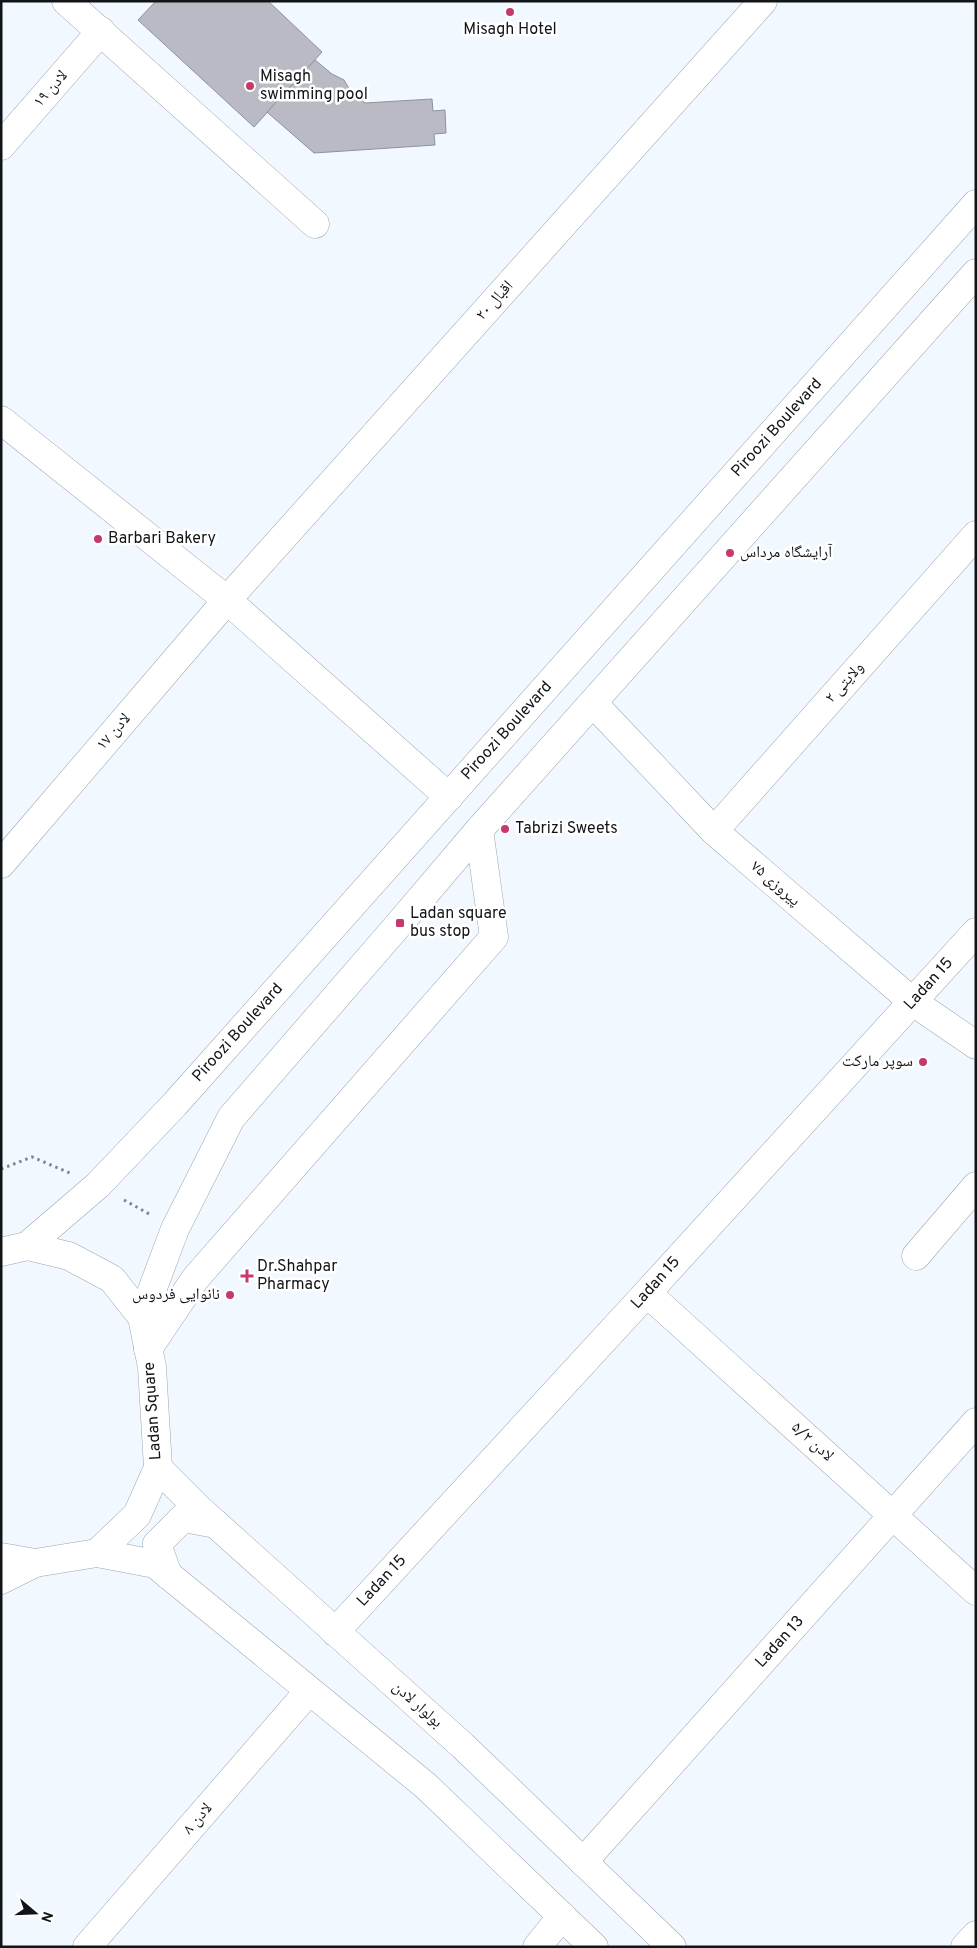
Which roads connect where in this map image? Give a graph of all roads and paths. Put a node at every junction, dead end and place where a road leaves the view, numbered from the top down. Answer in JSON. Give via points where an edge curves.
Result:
{"nodes":[{"id":1,"x":66,"y":1,"type":"edge"},
{"id":2,"x":763,"y":1,"type":"edge"},
{"id":3,"x":101,"y":31,"type":"junction"},
{"id":4,"x":1,"y":146,"type":"edge"},
{"id":5,"x":976,"y":204,"type":"edge"},
{"id":6,"x":315,"y":224,"type":"dead end"},
{"id":7,"x":976,"y":273,"type":"edge"},
{"id":8,"x":1,"y":420,"type":"edge"},
{"id":9,"x":976,"y":535,"type":"edge"},
{"id":10,"x":227,"y":600,"type":"junction"},
{"id":11,"x":593,"y":703,"type":"junction"},
{"id":12,"x":449,"y":797,"type":"junction"},
{"id":13,"x":479,"y":830,"type":"junction"},
{"id":14,"x":714,"y":831,"type":"junction"},
{"id":15,"x":1,"y":864,"type":"edge"},
{"id":16,"x":976,"y":932,"type":"edge"},
{"id":17,"x":913,"y":1002,"type":"junction"},
{"id":18,"x":976,"y":1045,"type":"edge"},
{"id":19,"x":976,"y":1186,"type":"edge"},
{"id":20,"x":14,"y":1249,"type":"edge"},
{"id":21,"x":916,"y":1256,"type":"dead end"},
{"id":22,"x":647,"y":1293,"type":"junction"},
{"id":23,"x":142,"y":1317,"type":"junction"},
{"id":24,"x":148,"y":1349,"type":"junction"},
{"id":25,"x":976,"y":1422,"type":"edge"},
{"id":26,"x":158,"y":1468,"type":"junction"},
{"id":27,"x":894,"y":1516,"type":"junction"},
{"id":28,"x":216,"y":1524,"type":"junction"},
{"id":29,"x":97,"y":1553,"type":"junction"},
{"id":30,"x":1,"y":1556,"type":"edge"},
{"id":31,"x":35,"y":1564,"type":"junction"},
{"id":32,"x":168,"y":1575,"type":"junction"},
{"id":33,"x":1,"y":1580,"type":"edge"},
{"id":34,"x":976,"y":1591,"type":"edge"},
{"id":35,"x":335,"y":1632,"type":"junction"},
{"id":36,"x":309,"y":1690,"type":"junction"},
{"id":37,"x":583,"y":1862,"type":"junction"},
{"id":38,"x":562,"y":1916,"type":"junction"},
{"id":39,"x":976,"y":1935,"type":"edge"},
{"id":40,"x":87,"y":1947,"type":"edge"},
{"id":41,"x":537,"y":1947,"type":"edge"},
{"id":42,"x":594,"y":1947,"type":"edge"},
{"id":43,"x":672,"y":1947,"type":"edge"},
{"id":44,"x":965,"y":1947,"type":"edge"}],
"edges":[{"from":1,"to":3,"type":"street"},
{"from":2,"to":10,"type":"street","name":"اقبال ۲۰"},
{"from":3,"to":4,"type":"street","name":"لادن ۱۹"},
{"from":3,"to":6,"type":"street"},
{"from":5,"to":12,"type":"street","name":"Piroozi Boulevard"},
{"from":7,"to":11,"type":"street"},
{"from":8,"to":10,"type":"street"},
{"from":9,"to":14,"type":"street","name":"ولایتی ۲"},
{"from":10,"to":12,"type":"street"},
{"from":10,"to":15,"type":"street","name":"لادن ۱۷"},
{"from":11,"to":13,"type":"street"},
{"from":11,"to":14,"type":"street","name":"پیروزی ۷۵"},
{"from":12,"to":20,"type":"street","name":"Piroozi Boulevard","via":[[175,1104],[98,1185]]},
{"from":13,"to":23,"type":"street","via":[[231,1118],[175,1229]]},
{"from":13,"to":24,"type":"street","via":[[494,937],[195,1279]]},
{"from":14,"to":17,"type":"street","name":"پیروزی ۷۵"},
{"from":16,"to":17,"type":"street","name":"Ladan 15"},
{"from":17,"to":18,"type":"street","name":"پیروزی ۷۵"},
{"from":17,"to":22,"type":"street","name":"Ladan 15"},
{"from":19,"to":21,"type":"street"},
{"from":20,"to":23,"type":"street","name":"Ladan Square","via":[[69,1256],[112,1278]]},
{"from":22,"to":27,"type":"street","name":"لادن ۵/۲"},
{"from":22,"to":35,"type":"street","name":"Ladan 15"},
{"from":23,"to":24,"type":"street","name":"Ladan Square"},
{"from":24,"to":26,"type":"street","name":"Ladan Square","via":[[152,1366]]},
{"from":25,"to":27,"type":"street","name":"Ladan 13"},
{"from":26,"to":28,"type":"street","name":"بولوار لادن"},
{"from":26,"to":29,"type":"street","name":"Ladan Square","via":[[137,1515]]},
{"from":27,"to":34,"type":"street","name":"لادن ۵/۲"},
{"from":27,"to":37,"type":"street","name":"Ladan 13"},
{"from":28,"to":32,"type":"street","via":[[183,1518],[157,1544]]},
{"from":28,"to":35,"type":"street","name":"بولوار لادن"},
{"from":29,"to":31,"type":"street"},
{"from":29,"to":32,"type":"street","via":[[155,1564]]},
{"from":30,"to":31,"type":"street"},
{"from":31,"to":33,"type":"street"},
{"from":32,"to":36,"type":"street"},
{"from":35,"to":37,"type":"street","name":"بولوار لادن","via":[[463,1746]]},
{"from":36,"to":38,"type":"street","via":[[426,1786]]},
{"from":36,"to":40,"type":"street","name":"لادن ۸"},
{"from":37,"to":43,"type":"street","name":"بولوار لادن"},
{"from":38,"to":41,"type":"street"},
{"from":38,"to":42,"type":"street"},
{"from":39,"to":44,"type":"street"}]}
